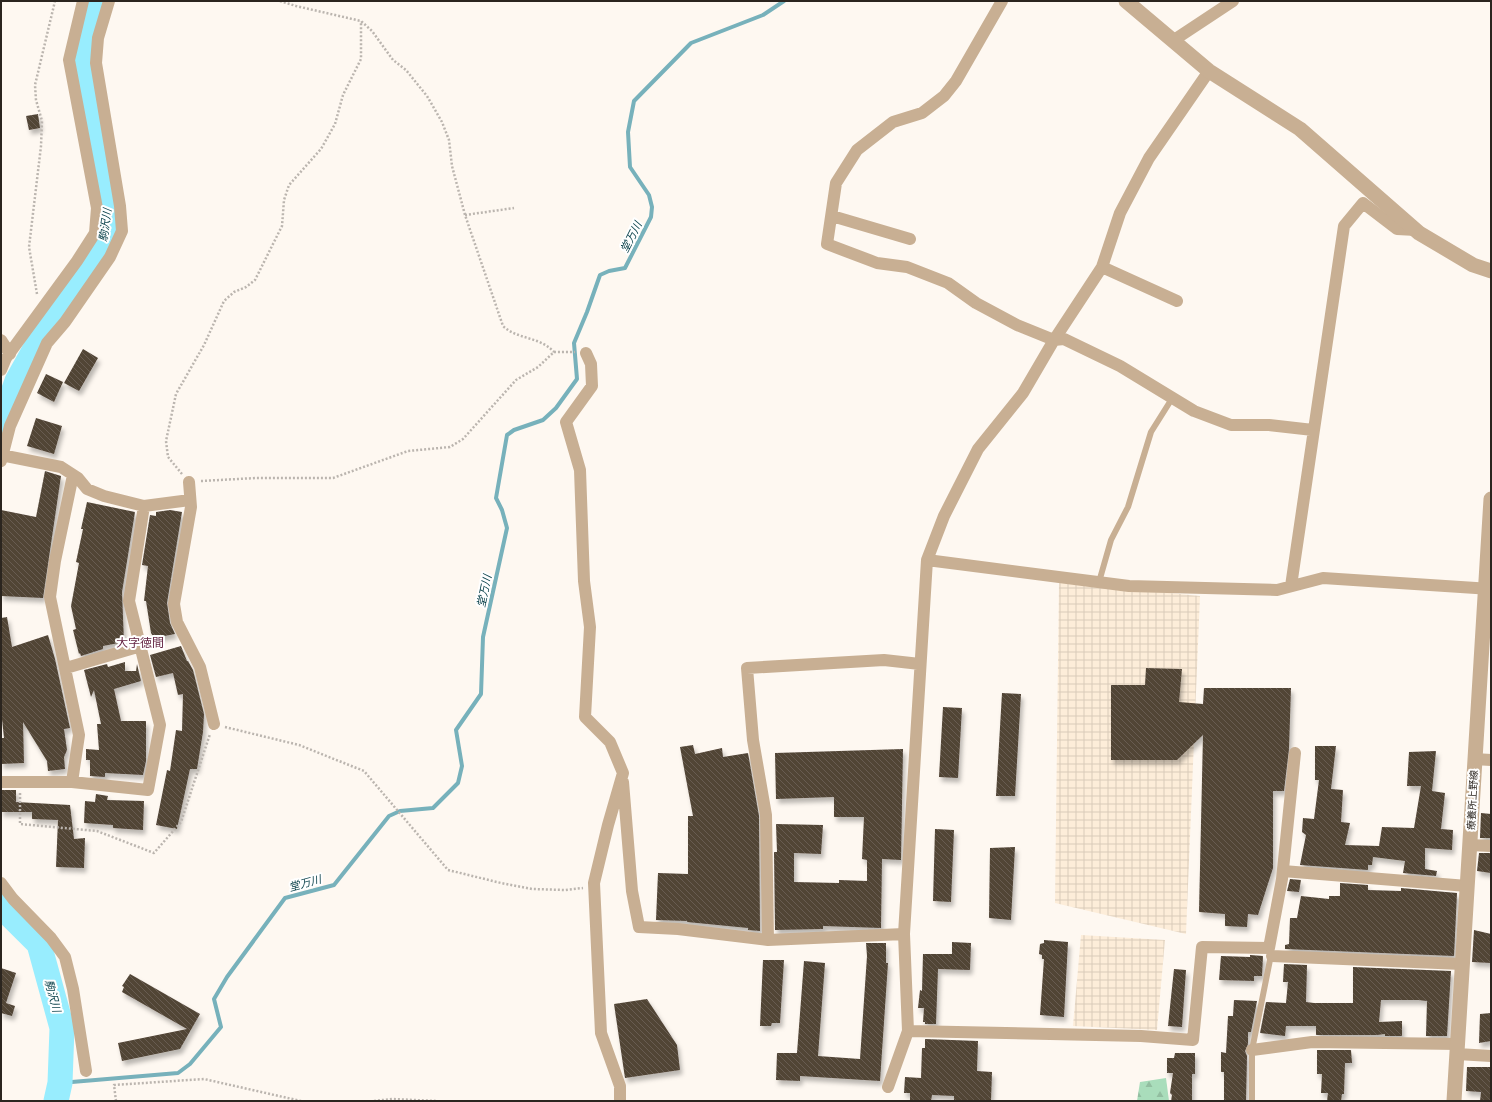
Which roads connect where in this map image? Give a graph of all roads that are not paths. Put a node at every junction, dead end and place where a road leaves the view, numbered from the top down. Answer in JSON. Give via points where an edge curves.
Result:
{"nodes":[{"id":1,"x":83,"y":1,"type":"edge"},
{"id":2,"x":109,"y":1,"type":"edge"},
{"id":3,"x":1002,"y":1,"type":"edge"},
{"id":4,"x":1126,"y":1,"type":"edge"},
{"id":5,"x":1233,"y":1,"type":"edge"},
{"id":6,"x":1174,"y":40,"type":"junction"},
{"id":7,"x":1209,"y":71,"type":"junction"},
{"id":8,"x":832,"y":216,"type":"junction"},
{"id":9,"x":1416,"y":230,"type":"junction"},
{"id":10,"x":910,"y":239,"type":"dead end"},
{"id":11,"x":1102,"y":267,"type":"junction"},
{"id":12,"x":1491,"y":271,"type":"edge"},
{"id":13,"x":1178,"y":301,"type":"dead end"},
{"id":14,"x":1,"y":340,"type":"edge"},
{"id":15,"x":1054,"y":340,"type":"junction"},
{"id":16,"x":586,"y":353,"type":"dead end"},
{"id":17,"x":8,"y":356,"type":"junction"},
{"id":18,"x":1,"y":370,"type":"edge"},
{"id":19,"x":1173,"y":397,"type":"junction"},
{"id":20,"x":1313,"y":430,"type":"junction"},
{"id":21,"x":2,"y":457,"type":"edge"},
{"id":22,"x":73,"y":475,"type":"junction"},
{"id":23,"x":189,"y":482,"type":"road end"},
{"id":24,"x":1491,"y":498,"type":"edge"},
{"id":25,"x":190,"y":500,"type":"junction"},
{"id":26,"x":144,"y":506,"type":"junction"},
{"id":27,"x":927,"y":560,"type":"junction"},
{"id":28,"x":1099,"y":582,"type":"junction"},
{"id":29,"x":1291,"y":586,"type":"junction"},
{"id":30,"x":1488,"y":589,"type":"edge"},
{"id":31,"x":141,"y":646,"type":"junction"},
{"id":32,"x":920,"y":664,"type":"junction"},
{"id":33,"x":66,"y":668,"type":"junction"},
{"id":34,"x":214,"y":724,"type":"road end"},
{"id":35,"x":1295,"y":753,"type":"dead end"},
{"id":36,"x":1474,"y":759,"type":"junction"},
{"id":37,"x":1491,"y":760,"type":"edge"},
{"id":38,"x":623,"y":774,"type":"junction"},
{"id":39,"x":1,"y":782,"type":"edge"},
{"id":40,"x":72,"y":782,"type":"junction"},
{"id":41,"x":1470,"y":845,"type":"junction"},
{"id":42,"x":1491,"y":846,"type":"edge"},
{"id":43,"x":1282,"y":871,"type":"junction"},
{"id":44,"x":1,"y":883,"type":"edge"},
{"id":45,"x":1467,"y":886,"type":"junction"},
{"id":46,"x":904,"y":934,"type":"junction"},
{"id":47,"x":768,"y":940,"type":"junction"},
{"id":48,"x":1270,"y":952,"type":"junction"},
{"id":49,"x":1462,"y":964,"type":"junction"},
{"id":50,"x":908,"y":1031,"type":"junction"},
{"id":51,"x":1458,"y":1049,"type":"junction"},
{"id":52,"x":1252,"y":1050,"type":"junction"},
{"id":53,"x":1491,"y":1056,"type":"edge"},
{"id":54,"x":86,"y":1071,"type":"dead end"},
{"id":55,"x":888,"y":1087,"type":"dead end"},
{"id":56,"x":620,"y":1101,"type":"edge"},
{"id":57,"x":1252,"y":1101,"type":"edge"},
{"id":58,"x":1454,"y":1101,"type":"edge"}],
"edges":[{"from":1,"to":17,"type":"street","via":[[69,60],[97,208],[95,233]]},
{"from":2,"to":21,"type":"street","via":[[98,38],[96,63],[122,231],[110,257],[65,322],[47,343],[10,426]]},
{"from":3,"to":8,"type":"street","via":[[956,81],[944,96],[922,113],[893,122],[857,150],[836,183]]},
{"from":4,"to":6,"type":"street"},
{"from":5,"to":6,"type":"street"},
{"from":6,"to":7,"type":"street"},
{"from":7,"to":9,"type":"street","via":[[1300,129]]},
{"from":7,"to":11,"type":"street","via":[[1150,158],[1120,213]]},
{"from":8,"to":10,"type":"street"},
{"from":8,"to":15,"type":"street","via":[[826,244],[877,263],[907,267],[948,283],[983,307]]},
{"from":9,"to":12,"type":"street","via":[[1472,265]]},
{"from":9,"to":20,"type":"street","via":[[1397,229],[1363,203],[1344,226]]},
{"from":11,"to":13,"type":"street"},
{"from":11,"to":15,"type":"street"},
{"from":14,"to":17,"type":"street"},
{"from":15,"to":19,"type":"street","via":[[1064,340],[1120,366]]},
{"from":15,"to":27,"type":"street","via":[[1023,393],[978,449],[944,516]]},
{"from":16,"to":38,"type":"street","via":[[591,364],[592,386],[566,422],[580,470],[584,581],[590,627],[585,717],[610,742]]},
{"from":17,"to":18,"type":"street"},
{"from":19,"to":20,"type":"street","via":[[1194,411],[1231,425],[1269,425]]},
{"from":19,"to":28,"type":"lane","via":[[1151,432],[1128,507],[1111,540]]},
{"from":20,"to":29,"type":"street"},
{"from":21,"to":22,"type":"street","via":[[61,467]]},
{"from":22,"to":26,"type":"street","via":[[87,489]]},
{"from":22,"to":33,"type":"street","via":[[50,597]]},
{"from":23,"to":25,"type":"street"},
{"from":24,"to":30,"type":"street","name":"療養所上野線"},
{"from":25,"to":26,"type":"street"},
{"from":25,"to":34,"type":"street","via":[[174,604],[178,622],[200,667]]},
{"from":26,"to":31,"type":"street","via":[[129,601]]},
{"from":27,"to":28,"type":"street"},
{"from":27,"to":32,"type":"street"},
{"from":28,"to":29,"type":"street","via":[[1129,586],[1277,590]]},
{"from":29,"to":30,"type":"street","via":[[1323,578]]},
{"from":30,"to":36,"type":"street","name":"療養所上野線"},
{"from":31,"to":33,"type":"street"},
{"from":31,"to":40,"type":"street","via":[[160,725],[148,790]]},
{"from":32,"to":46,"type":"street"},
{"from":32,"to":47,"type":"street","via":[[884,660],[747,668],[753,740],[766,815]]},
{"from":33,"to":40,"type":"street","via":[[79,735]]},
{"from":35,"to":43,"type":"street"},
{"from":36,"to":37,"type":"street"},
{"from":36,"to":41,"type":"street","name":"療養所上野線"},
{"from":38,"to":47,"type":"street","via":[[632,891],[639,928],[678,929]]},
{"from":38,"to":56,"type":"street","via":[[594,883],[601,1033],[620,1086]]},
{"from":39,"to":40,"type":"street"},
{"from":41,"to":42,"type":"street"},
{"from":41,"to":45,"type":"street","name":"療養所上野線"},
{"from":43,"to":45,"type":"street"},
{"from":43,"to":48,"type":"street"},
{"from":44,"to":54,"type":"street","via":[[65,957],[73,989]]},
{"from":45,"to":49,"type":"street","name":"療養所上野線"},
{"from":46,"to":47,"type":"street"},
{"from":46,"to":50,"type":"street"},
{"from":48,"to":49,"type":"street"},
{"from":48,"to":50,"type":"street","via":[[1202,947],[1193,1040],[1141,1036]]},
{"from":48,"to":52,"type":"lane"},
{"from":49,"to":51,"type":"street","name":"療養所上野線"},
{"from":50,"to":55,"type":"street"},
{"from":51,"to":52,"type":"street","via":[[1312,1042]]},
{"from":51,"to":53,"type":"street"},
{"from":51,"to":58,"type":"street","name":"療養所上野線"},
{"from":52,"to":57,"type":"lane"}]}
